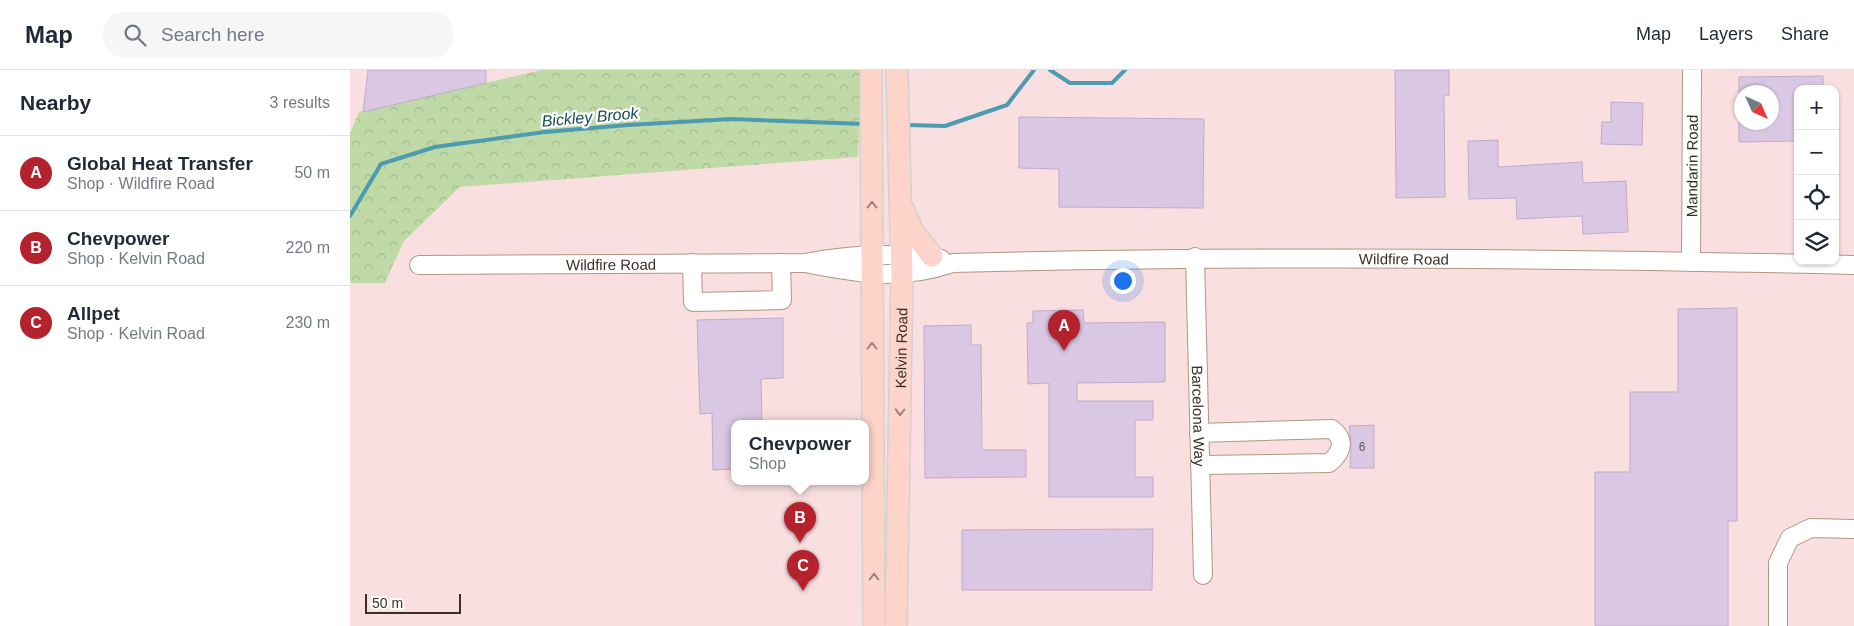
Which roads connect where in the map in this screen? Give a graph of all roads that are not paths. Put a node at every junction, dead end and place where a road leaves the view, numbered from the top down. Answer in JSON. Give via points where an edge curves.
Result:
{"nodes":[{"id":1,"x":871,"y":70,"type":"edge"},
{"id":2,"x":897,"y":70,"type":"edge"},
{"id":3,"x":1692,"y":70,"type":"edge"},
{"id":4,"x":900,"y":202,"type":"junction"},
{"id":5,"x":932,"y":256,"type":"junction"},
{"id":6,"x":1195,"y":258,"type":"junction"},
{"id":7,"x":1691,"y":262,"type":"junction"},
{"id":8,"x":781,"y":263,"type":"junction"},
{"id":9,"x":953,"y":263,"type":"junction"},
{"id":10,"x":692,"y":264,"type":"junction"},
{"id":11,"x":872,"y":264,"type":"junction"},
{"id":12,"x":419,"y":265,"type":"dead end"},
{"id":13,"x":902,"y":265,"type":"junction"},
{"id":14,"x":1854,"y":265,"type":"edge"},
{"id":15,"x":1199,"y":433,"type":"junction"},
{"id":16,"x":1200,"y":465,"type":"junction"},
{"id":17,"x":1854,"y":529,"type":"edge"},
{"id":18,"x":1203,"y":575,"type":"dead end"},
{"id":19,"x":874,"y":626,"type":"edge"},
{"id":20,"x":896,"y":626,"type":"edge"},
{"id":21,"x":1778,"y":626,"type":"edge"}],
"edges":[{"from":11,"to":1,"type":"main road","name":"Kelvin Road","one_way":true},
{"from":2,"to":4,"type":"main road","name":"Kelvin Road"},
{"from":3,"to":7,"type":"street","name":"Mandarin Road"},
{"from":4,"to":5,"type":"main road","via":[[912,230]]},
{"from":4,"to":13,"type":"main road","name":"Kelvin Road"},
{"from":5,"to":9,"type":"street","name":"Wildfire Road"},
{"from":5,"to":13,"type":"street","name":"Wildfire Road"},
{"from":6,"to":7,"type":"street","name":"Wildfire Road"},
{"from":6,"to":9,"type":"street","name":"Wildfire Road"},
{"from":6,"to":15,"type":"street","name":"Barcelona Way"},
{"from":7,"to":14,"type":"street","name":"Wildfire Road"},
{"from":8,"to":10,"type":"street","name":"Wildfire Road"},
{"from":8,"to":10,"type":"street","via":[[782,300],[693,302]]},
{"from":8,"to":11,"type":"street","name":"Wildfire Road"},
{"from":9,"to":13,"type":"street","name":"Wildfire Road","via":[[928,271]]},
{"from":10,"to":12,"type":"street","name":"Wildfire Road"},
{"from":11,"to":13,"type":"street","name":"Wildfire Road"},
{"from":19,"to":11,"type":"main road","name":"Kelvin Road","one_way":true},
{"from":13,"to":20,"type":"main road","name":"Kelvin Road","one_way":true},
{"from":15,"to":16,"type":"street","name":"Barcelona Way"},
{"from":15,"to":16,"type":"street","via":[[1332,429],[1339,435],[1342,445],[1339,456],[1329,463]]},
{"from":16,"to":18,"type":"street","name":"Barcelona Way"},
{"from":17,"to":21,"type":"street","via":[[1811,528],[1790,538],[1778,563]]}]}
